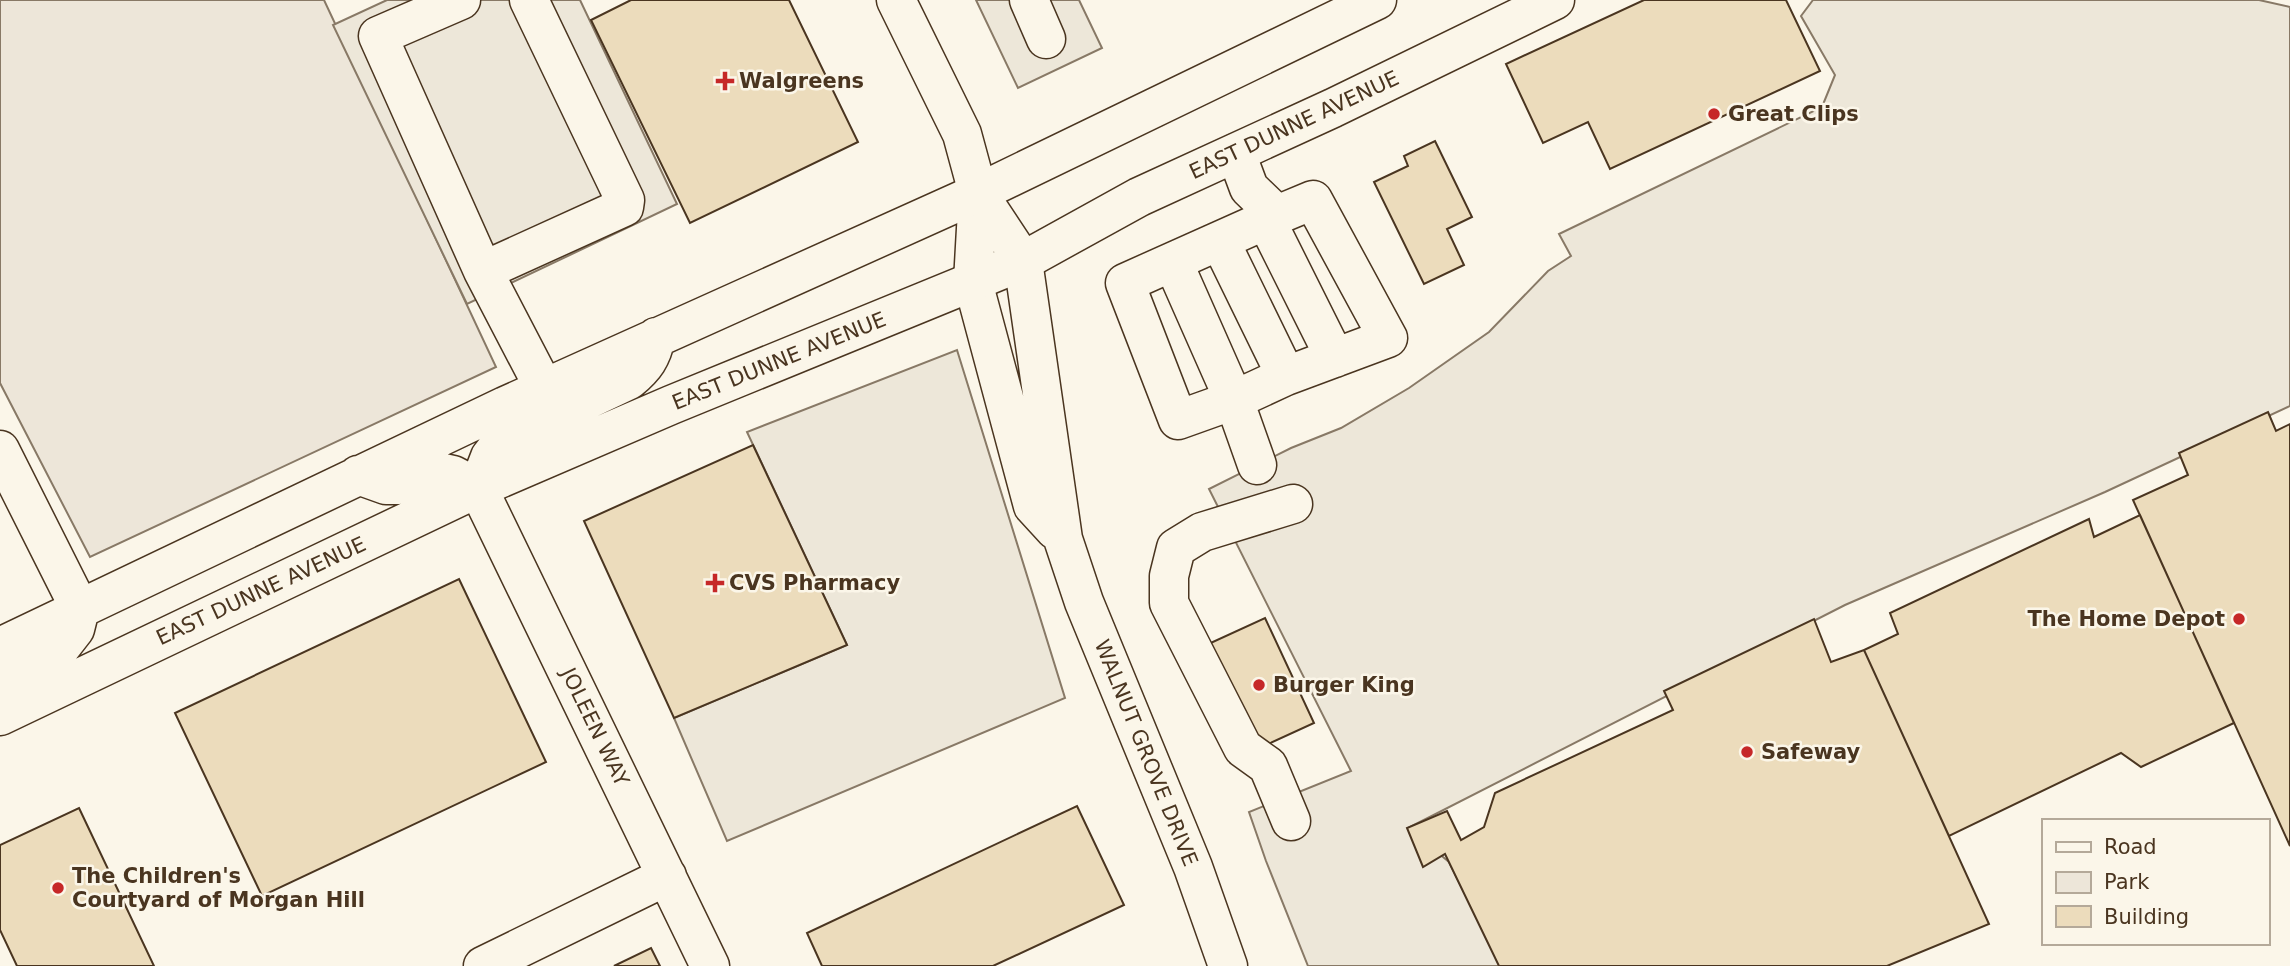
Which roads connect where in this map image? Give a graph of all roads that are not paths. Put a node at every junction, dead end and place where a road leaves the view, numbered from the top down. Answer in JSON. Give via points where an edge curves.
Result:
{"nodes":[{"id":1,"x":461,"y":0,"type":"edge"},
{"id":2,"x":529,"y":0,"type":"edge"},
{"id":3,"x":896,"y":0,"type":"edge"},
{"id":4,"x":1029,"y":0,"type":"edge"},
{"id":5,"x":1375,"y":0,"type":"edge"},
{"id":6,"x":1555,"y":0,"type":"edge"},
{"id":7,"x":1046,"y":39,"type":"dead end"},
{"id":8,"x":1236,"y":153,"type":"junction"},
{"id":9,"x":978,"y":193,"type":"junction"},
{"id":10,"x":1272,"y":218,"type":"junction"},
{"id":11,"x":1220,"y":241,"type":"junction"},
{"id":12,"x":1023,"y":261,"type":"junction"},
{"id":13,"x":1173,"y":262,"type":"junction"},
{"id":14,"x":483,"y":271,"type":"junction"},
{"id":15,"x":973,"y":282,"type":"junction"},
{"id":16,"x":656,"y":337,"type":"junction"},
{"id":17,"x":1335,"y":358,"type":"junction"},
{"id":18,"x":1286,"y":376,"type":"junction"},
{"id":19,"x":544,"y":388,"type":"junction"},
{"id":20,"x":1234,"y":400,"type":"junction"},
{"id":21,"x":0,"y":450,"type":"edge"},
{"id":22,"x":1257,"y":465,"type":"dead end"},
{"id":23,"x":358,"y":475,"type":"junction"},
{"id":24,"x":478,"y":488,"type":"junction"},
{"id":25,"x":1293,"y":504,"type":"dead end"},
{"id":26,"x":1063,"y":539,"type":"junction"},
{"id":27,"x":80,"y":609,"type":"junction"},
{"id":28,"x":0,"y":647,"type":"edge"},
{"id":29,"x":0,"y":683,"type":"edge"},
{"id":30,"x":0,"y":716,"type":"edge"},
{"id":31,"x":1291,"y":821,"type":"dead end"},
{"id":32,"x":667,"y":876,"type":"junction"},
{"id":33,"x":483,"y":966,"type":"edge"},
{"id":34,"x":710,"y":966,"type":"edge"},
{"id":35,"x":1228,"y":966,"type":"edge"}],
"edges":[{"from":1,"to":14,"type":"main road","via":[[378,36]]},
{"from":2,"to":14,"type":"main road","via":[[625,200],[624,207]]},
{"from":3,"to":9,"type":"main road","name":"WALNUT GROVE DRIVE","via":[[962,134]]},
{"from":4,"to":7,"type":"main road"},
{"from":5,"to":9,"type":"main road"},
{"from":6,"to":8,"type":"main road","name":"EAST DUNNE AVENUE"},
{"from":8,"to":10,"type":"main road","via":[[1249,188]]},
{"from":8,"to":12,"type":"main road","name":"EAST DUNNE AVENUE","via":[[1139,197]]},
{"from":9,"to":12,"type":"main road","name":"WALNUT GROVE DRIVE"},
{"from":9,"to":15,"type":"main road","name":"WALNUT GROVE DRIVE"},
{"from":9,"to":16,"type":"main road"},
{"from":10,"to":11,"type":"main road"},
{"from":10,"to":17,"type":"main road"},
{"from":10,"to":17,"type":"main road","via":[[1313,200],[1388,338]]},
{"from":11,"to":13,"type":"main road"},
{"from":11,"to":18,"type":"main road"},
{"from":12,"to":15,"type":"main road","name":"EAST DUNNE AVENUE"},
{"from":12,"to":26,"type":"main road","name":"WALNUT GROVE DRIVE"},
{"from":13,"to":20,"type":"main road"},
{"from":13,"to":20,"type":"main road","via":[[1125,283],[1178,420]]},
{"from":14,"to":19,"type":"main road"},
{"from":15,"to":24,"type":"main road","name":"EAST DUNNE AVENUE"},
{"from":15,"to":26,"type":"main road","name":"WALNUT GROVE DRIVE","via":[[1033,506]]},
{"from":16,"to":19,"type":"main road"},
{"from":16,"to":24,"type":"main road","via":[[645,367],[629,380],[504,439],[490,457]]},
{"from":17,"to":18,"type":"main road"},
{"from":18,"to":20,"type":"main road"},
{"from":19,"to":23,"type":"main road"},
{"from":20,"to":22,"type":"main road"},
{"from":21,"to":27,"type":"main road"},
{"from":23,"to":24,"type":"main road","via":[[397,485],[444,473]]},
{"from":23,"to":27,"type":"main road"},
{"from":24,"to":30,"type":"main road","name":"EAST DUNNE AVENUE"},
{"from":24,"to":32,"type":"main road","name":"JOLEEN WAY"},
{"from":25,"to":31,"type":"main road","via":[[1202,532],[1176,548],[1169,576],[1169,603],[1243,748],[1268,766]]},
{"from":26,"to":35,"type":"main road","name":"WALNUT GROVE DRIVE"},
{"from":27,"to":28,"type":"main road"},
{"from":27,"to":29,"type":"main road","via":[[75,629],[61,647]]},
{"from":32,"to":33,"type":"main road"},
{"from":32,"to":34,"type":"main road","name":"JOLEEN WAY"}]}
